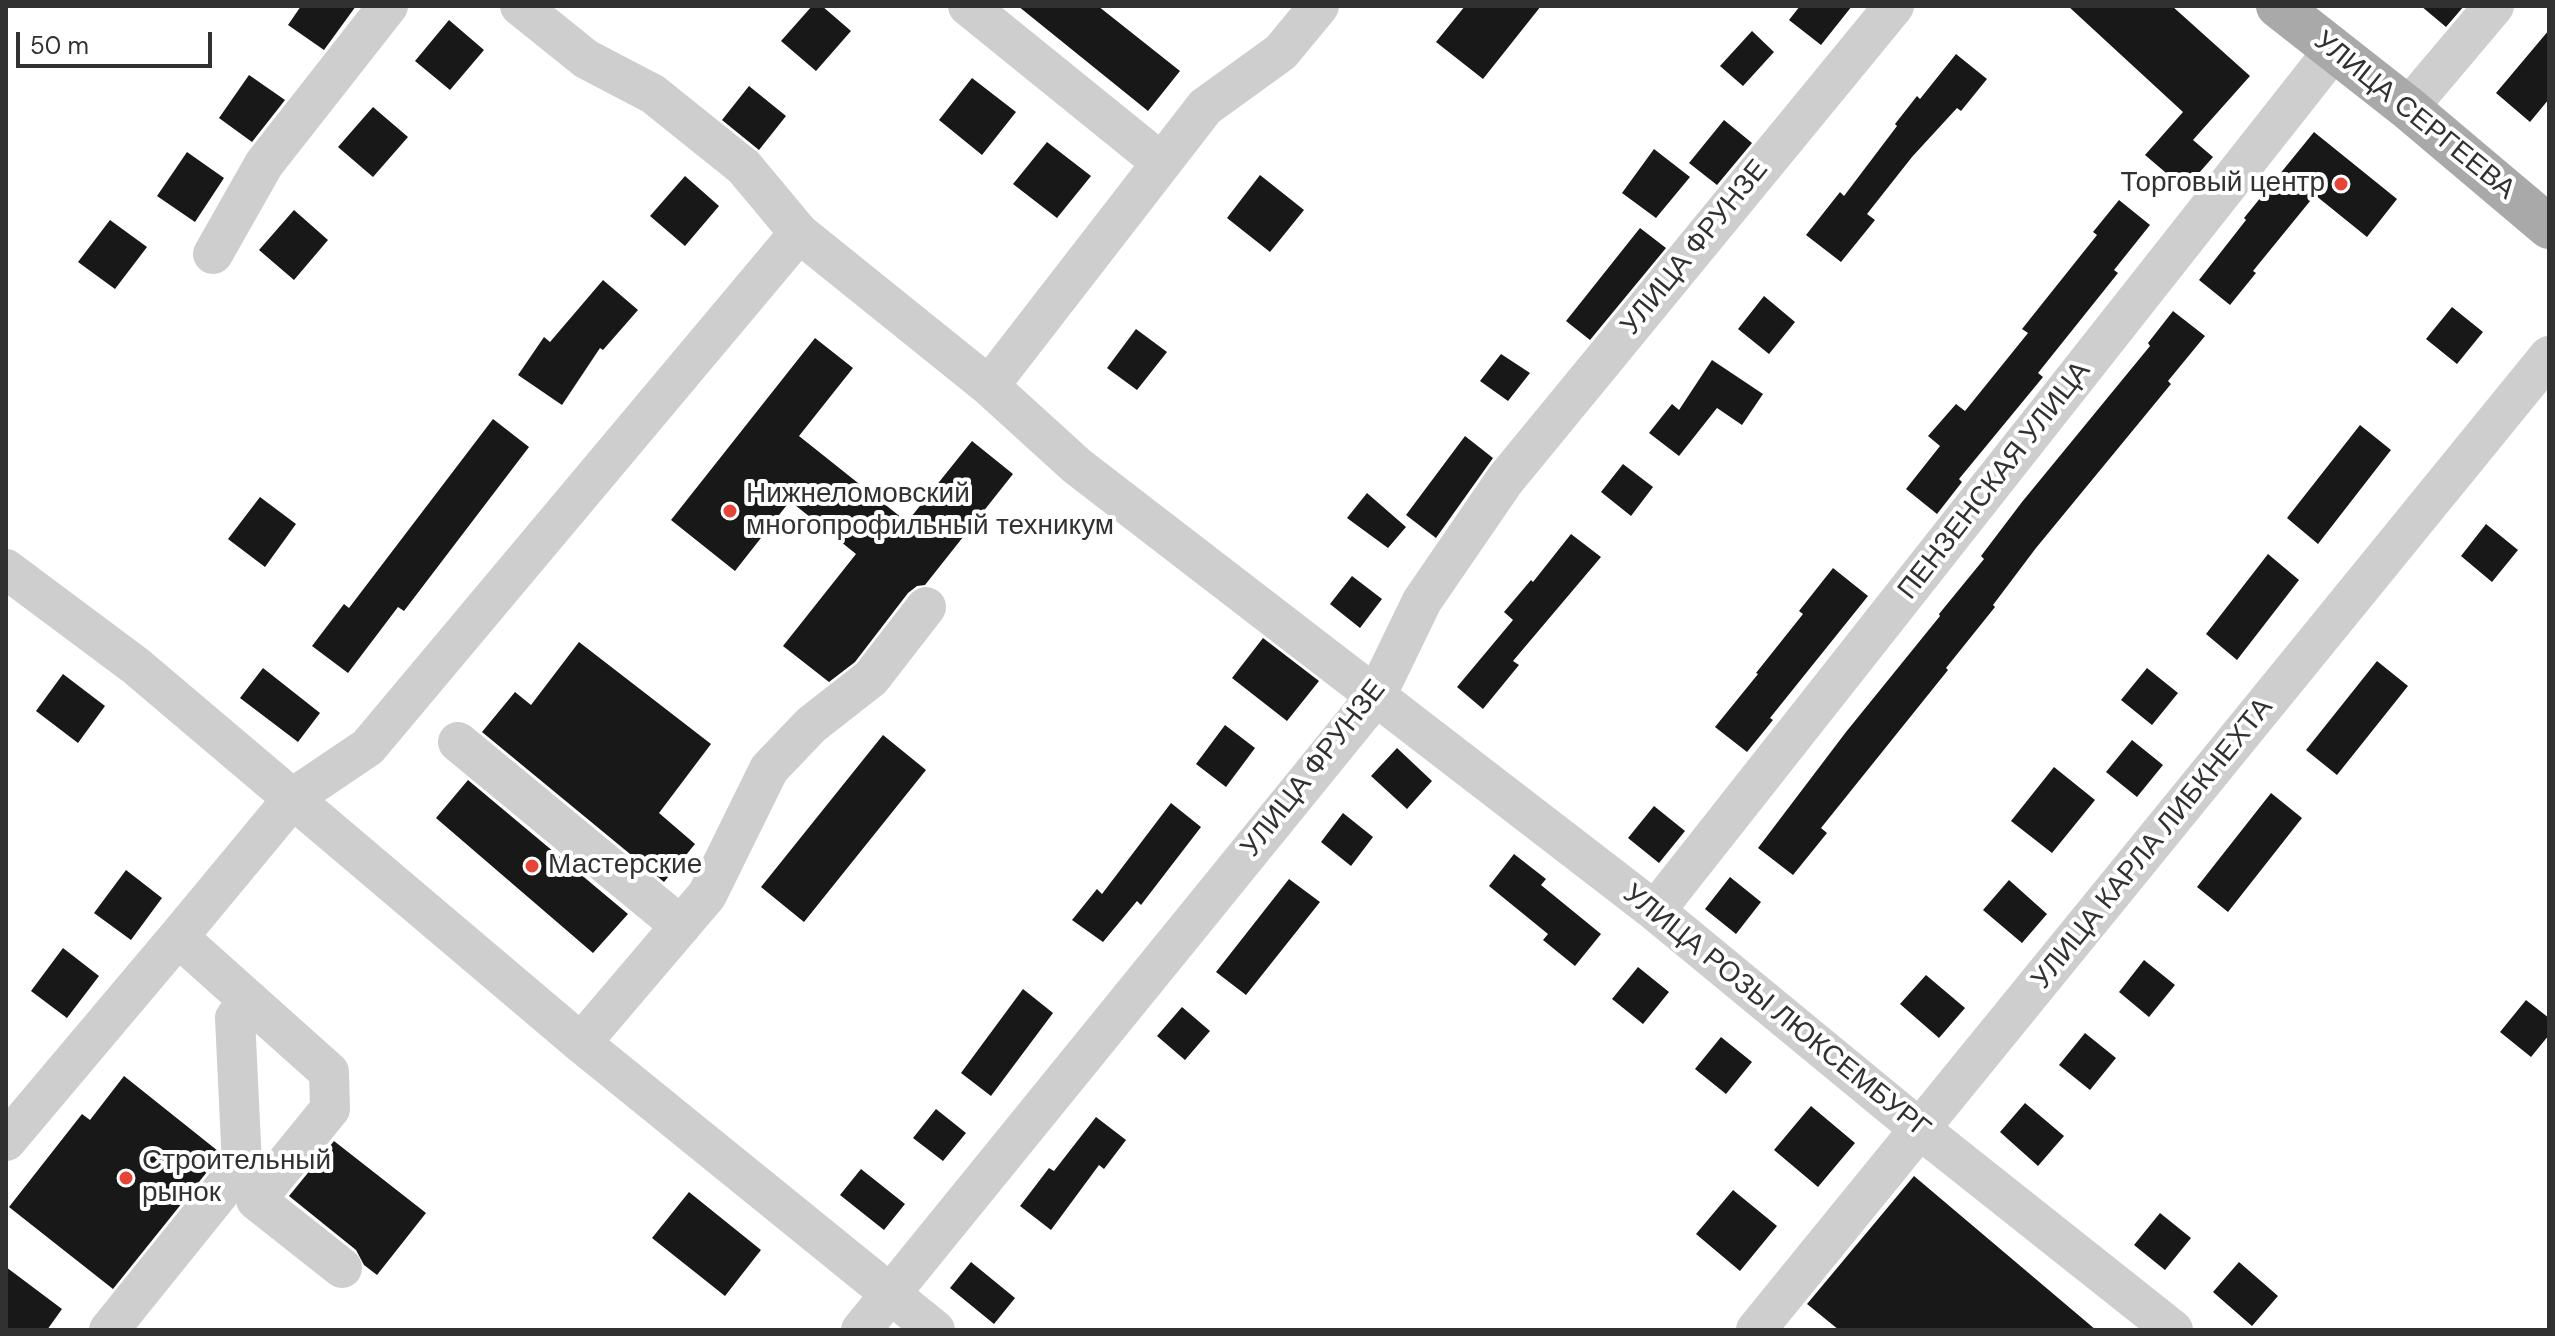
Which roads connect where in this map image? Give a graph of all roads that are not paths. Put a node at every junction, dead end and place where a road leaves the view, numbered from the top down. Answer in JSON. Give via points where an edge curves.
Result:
{"nodes":[{"id":1,"x":388,"y":6,"type":"edge"},
{"id":2,"x":520,"y":6,"type":"edge"},
{"id":3,"x":968,"y":6,"type":"edge"},
{"id":4,"x":1319,"y":6,"type":"edge"},
{"id":5,"x":1894,"y":6,"type":"edge"},
{"id":6,"x":2278,"y":6,"type":"edge"},
{"id":7,"x":2494,"y":6,"type":"edge"},
{"id":8,"x":2334,"y":50,"type":"junction"},
{"id":9,"x":2408,"y":108,"type":"junction"},
{"id":10,"x":1162,"y":163,"type":"junction"},
{"id":11,"x":2549,"y":227,"type":"edge"},
{"id":12,"x":799,"y":233,"type":"junction"},
{"id":13,"x":213,"y":254,"type":"dead end"},
{"id":14,"x":2549,"y":356,"type":"edge"},
{"id":15,"x":989,"y":386,"type":"junction"},
{"id":16,"x":6,"y":569,"type":"edge"},
{"id":17,"x":926,"y":607,"type":"dead end"},
{"id":18,"x":1376,"y":696,"type":"junction"},
{"id":19,"x":458,"y":742,"type":"dead end"},
{"id":20,"x":294,"y":797,"type":"junction"},
{"id":21,"x":1655,"y":911,"type":"junction"},
{"id":22,"x":681,"y":926,"type":"junction"},
{"id":23,"x":178,"y":937,"type":"junction"},
{"id":24,"x":249,"y":1000,"type":"junction"},
{"id":25,"x":581,"y":1043,"type":"junction"},
{"id":26,"x":1921,"y":1130,"type":"junction"},
{"id":27,"x":6,"y":1141,"type":"edge"},
{"id":28,"x":342,"y":1268,"type":"dead end"},
{"id":29,"x":891,"y":1295,"type":"junction"},
{"id":30,"x":109,"y":1330,"type":"edge"},
{"id":31,"x":861,"y":1330,"type":"edge"},
{"id":32,"x":935,"y":1330,"type":"edge"},
{"id":33,"x":1756,"y":1330,"type":"edge"},
{"id":34,"x":2173,"y":1330,"type":"edge"}],
"edges":[{"from":1,"to":13,"type":"street","via":[[264,164]]},
{"from":2,"to":12,"type":"street","name":"УЛИЦА РОЗЫ ЛЮКСЕМБУРГ","via":[[586,59],[653,94],[744,167]]},
{"from":3,"to":10,"type":"street"},
{"from":4,"to":10,"type":"street","via":[[1281,52],[1205,107]]},
{"from":5,"to":18,"type":"street","name":"УЛИЦА ФРУНЗЕ","via":[[1505,480],[1422,601]]},
{"from":6,"to":8,"type":"main road","name":"УЛИЦА СЕРГЕЕВА"},
{"from":7,"to":9,"type":"street"},
{"from":8,"to":9,"type":"main road","name":"УЛИЦА СЕРГЕЕВА"},
{"from":8,"to":21,"type":"street","name":"ПЕНЗЕНСКАЯ УЛИЦА"},
{"from":9,"to":11,"type":"main road","name":"УЛИЦА СЕРГЕЕВА"},
{"from":10,"to":15,"type":"street"},
{"from":12,"to":15,"type":"street","name":"УЛИЦА РОЗЫ ЛЮКСЕМБУРГ"},
{"from":12,"to":20,"type":"street","via":[[368,747]]},
{"from":14,"to":26,"type":"street","name":"УЛИЦА КАРЛА ЛИБКНЕХТА"},
{"from":15,"to":18,"type":"street","name":"УЛИЦА РОЗЫ ЛЮКСЕМБУРГ","via":[[1077,466]]},
{"from":16,"to":20,"type":"street","via":[[136,666]]},
{"from":17,"to":22,"type":"street","via":[[871,678],[811,725],[769,769],[707,895]]},
{"from":18,"to":21,"type":"street","name":"УЛИЦА РОЗЫ ЛЮКСЕМБУРГ"},
{"from":18,"to":29,"type":"street","name":"УЛИЦА ФРУНЗЕ"},
{"from":19,"to":22,"type":"street"},
{"from":20,"to":23,"type":"street"},
{"from":20,"to":25,"type":"street"},
{"from":21,"to":26,"type":"street","name":"УЛИЦА РОЗЫ ЛЮКСЕМБУРГ"},
{"from":22,"to":25,"type":"street"},
{"from":23,"to":24,"type":"street"},
{"from":23,"to":27,"type":"street"},
{"from":24,"to":28,"type":"street","via":[[329,1072],[330,1109],[256,1200]]},
{"from":24,"to":30,"type":"street","via":[[235,1018],[242,1165]]},
{"from":25,"to":29,"type":"street"},
{"from":26,"to":33,"type":"street","name":"УЛИЦА КАРЛА ЛИБКНЕХТА"},
{"from":26,"to":34,"type":"street","name":"УЛИЦА РОЗЫ ЛЮКСЕМБУРГ"},
{"from":29,"to":31,"type":"street","name":"УЛИЦА ФРУНЗЕ"},
{"from":29,"to":32,"type":"street"}]}
